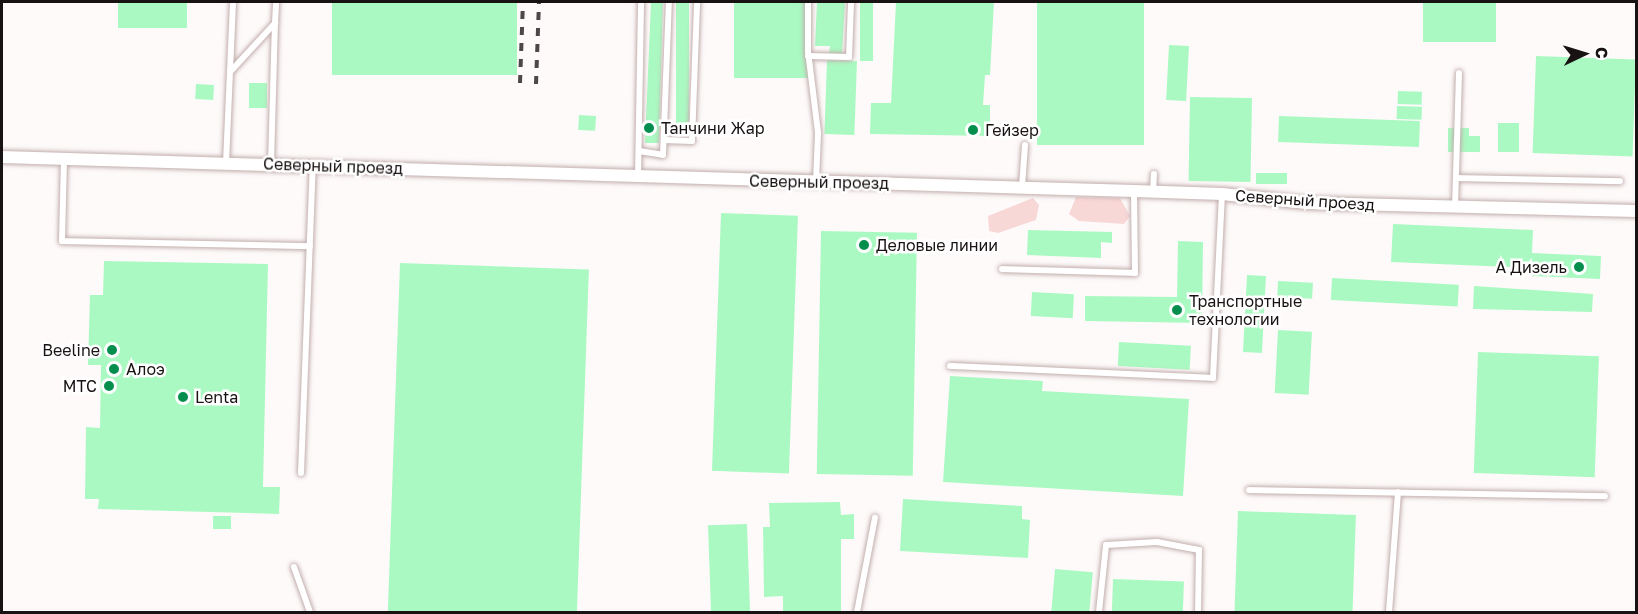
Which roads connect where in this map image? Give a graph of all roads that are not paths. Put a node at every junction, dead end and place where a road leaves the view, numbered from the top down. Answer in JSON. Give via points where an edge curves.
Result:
{"nodes":[{"id":1,"x":233,"y":2,"type":"edge"},
{"id":2,"x":276,"y":2,"type":"edge"},
{"id":3,"x":641,"y":2,"type":"edge"},
{"id":4,"x":669,"y":2,"type":"edge"},
{"id":5,"x":697,"y":2,"type":"edge"},
{"id":6,"x":808,"y":2,"type":"edge"},
{"id":7,"x":851,"y":2,"type":"edge"},
{"id":8,"x":275,"y":23,"type":"junction"},
{"id":9,"x":808,"y":56,"type":"junction"},
{"id":10,"x":230,"y":72,"type":"junction"},
{"id":11,"x":1459,"y":74,"type":"dead end"},
{"id":12,"x":664,"y":140,"type":"junction"},
{"id":13,"x":1025,"y":145,"type":"dead end"},
{"id":14,"x":639,"y":151,"type":"junction"},
{"id":15,"x":2,"y":157,"type":"edge"},
{"id":16,"x":64,"y":158,"type":"junction"},
{"id":17,"x":226,"y":163,"type":"junction"},
{"id":18,"x":271,"y":164,"type":"junction"},
{"id":19,"x":313,"y":166,"type":"junction"},
{"id":20,"x":1154,"y":174,"type":"dead end"},
{"id":21,"x":638,"y":177,"type":"junction"},
{"id":22,"x":1457,"y":178,"type":"junction"},
{"id":23,"x":1620,"y":181,"type":"dead end"},
{"id":24,"x":816,"y":182,"type":"junction"},
{"id":25,"x":1022,"y":188,"type":"junction"},
{"id":26,"x":1134,"y":191,"type":"junction"},
{"id":27,"x":1153,"y":192,"type":"junction"},
{"id":28,"x":1222,"y":194,"type":"junction"},
{"id":29,"x":1455,"y":207,"type":"junction"},
{"id":30,"x":1636,"y":211,"type":"edge"},
{"id":31,"x":310,"y":246,"type":"junction"},
{"id":32,"x":1002,"y":269,"type":"dead end"},
{"id":33,"x":950,"y":366,"type":"dead end"},
{"id":34,"x":301,"y":473,"type":"dead end"},
{"id":35,"x":1249,"y":490,"type":"dead end"},
{"id":36,"x":1398,"y":492,"type":"junction"},
{"id":37,"x":1605,"y":496,"type":"dead end"},
{"id":38,"x":875,"y":518,"type":"dead end"},
{"id":39,"x":294,"y":567,"type":"dead end"},
{"id":40,"x":310,"y":612,"type":"edge"},
{"id":41,"x":857,"y":612,"type":"edge"},
{"id":42,"x":1099,"y":612,"type":"edge"},
{"id":43,"x":1198,"y":612,"type":"edge"},
{"id":44,"x":1389,"y":612,"type":"edge"}],
"edges":[{"from":1,"to":10,"type":"lane"},
{"from":2,"to":8,"type":"lane"},
{"from":3,"to":14,"type":"lane"},
{"from":4,"to":12,"type":"lane"},
{"from":5,"to":12,"type":"lane","via":[[692,141]]},
{"from":6,"to":9,"type":"lane"},
{"from":7,"to":9,"type":"lane","via":[[849,57]]},
{"from":8,"to":10,"type":"lane"},
{"from":8,"to":18,"type":"lane"},
{"from":9,"to":24,"type":"lane","via":[[818,133]]},
{"from":10,"to":17,"type":"lane"},
{"from":11,"to":22,"type":"lane"},
{"from":12,"to":14,"type":"lane","via":[[663,155]]},
{"from":13,"to":25,"type":"lane"},
{"from":14,"to":21,"type":"lane"},
{"from":15,"to":16,"type":"street","name":"Северный проезд"},
{"from":16,"to":17,"type":"street","name":"Северный проезд"},
{"from":16,"to":31,"type":"lane","via":[[62,241]]},
{"from":17,"to":18,"type":"street","name":"Северный проезд"},
{"from":18,"to":19,"type":"street","name":"Северный проезд"},
{"from":19,"to":21,"type":"street","name":"Северный проезд"},
{"from":19,"to":31,"type":"lane"},
{"from":20,"to":27,"type":"lane"},
{"from":21,"to":24,"type":"street","name":"Северный проезд"},
{"from":22,"to":23,"type":"lane"},
{"from":22,"to":29,"type":"lane"},
{"from":24,"to":25,"type":"street","name":"Северный проезд"},
{"from":25,"to":26,"type":"street","name":"Северный проезд"},
{"from":26,"to":27,"type":"street","name":"Северный проезд"},
{"from":26,"to":32,"type":"lane","via":[[1135,273]]},
{"from":27,"to":28,"type":"street","name":"Северный проезд"},
{"from":28,"to":29,"type":"street","name":"Северный проезд","via":[[1308,203]]},
{"from":28,"to":33,"type":"lane","via":[[1213,378]]},
{"from":29,"to":30,"type":"street","name":"Северный проезд"},
{"from":31,"to":34,"type":"lane"},
{"from":35,"to":36,"type":"lane"},
{"from":36,"to":37,"type":"lane"},
{"from":36,"to":44,"type":"lane"},
{"from":38,"to":41,"type":"lane"},
{"from":39,"to":40,"type":"lane"},
{"from":42,"to":43,"type":"lane","via":[[1106,544],[1157,542],[1199,550]]}]}
